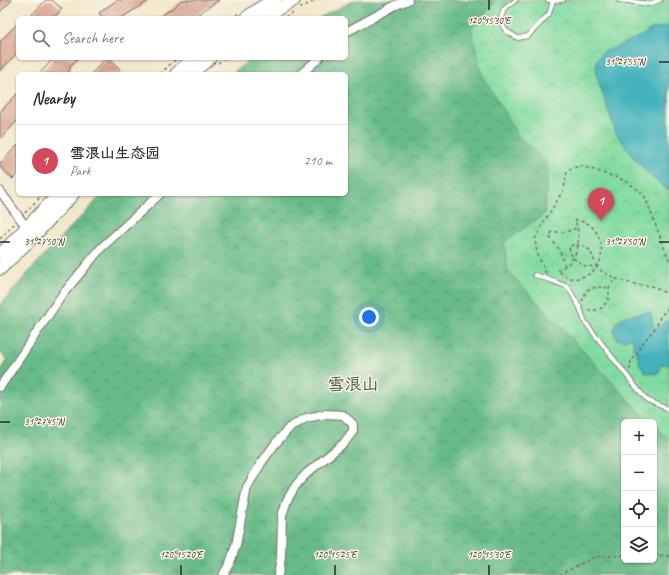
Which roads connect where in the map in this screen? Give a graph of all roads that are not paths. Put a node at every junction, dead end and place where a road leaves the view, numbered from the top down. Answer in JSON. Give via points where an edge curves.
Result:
{"nodes":[{"id":1,"x":275,"y":0,"type":"edge"},
{"id":2,"x":294,"y":0,"type":"edge"},
{"id":3,"x":408,"y":0,"type":"edge"},
{"id":4,"x":516,"y":0,"type":"edge"},
{"id":5,"x":563,"y":0,"type":"edge"},
{"id":6,"x":619,"y":0,"type":"edge"},
{"id":7,"x":660,"y":0,"type":"edge"},
{"id":8,"x":551,"y":1,"type":"edge"},
{"id":9,"x":264,"y":11,"type":"edge"},
{"id":10,"x":251,"y":16,"type":"edge"},
{"id":11,"x":348,"y":31,"type":"edge"},
{"id":12,"x":191,"y":60,"type":"edge"},
{"id":13,"x":208,"y":60,"type":"edge"},
{"id":14,"x":317,"y":60,"type":"edge"},
{"id":15,"x":178,"y":72,"type":"edge"},
{"id":16,"x":192,"y":72,"type":"edge"},
{"id":17,"x":303,"y":72,"type":"edge"},
{"id":18,"x":0,"y":192,"type":"edge"},
{"id":19,"x":58,"y":196,"type":"edge"},
{"id":20,"x":71,"y":196,"type":"edge"},
{"id":21,"x":158,"y":196,"type":"edge"},
{"id":22,"x":33,"y":235,"type":"junction"},
{"id":23,"x":0,"y":255,"type":"edge"},
{"id":24,"x":0,"y":269,"type":"edge"},
{"id":25,"x":535,"y":276,"type":"dead end"},
{"id":26,"x":0,"y":387,"type":"edge"},
{"id":27,"x":669,"y":409,"type":"edge"},
{"id":28,"x":223,"y":575,"type":"edge"},
{"id":29,"x":278,"y":575,"type":"edge"}],
"edges":[{"from":1,"to":9,"type":"street"},
{"from":2,"to":9,"type":"street"},
{"from":3,"to":11,"type":"street"},
{"from":4,"to":8,"type":"lane","via":[[504,10],[500,21],[506,31],[518,38],[528,36],[548,14]]},
{"from":5,"to":8,"type":"lane"},
{"from":6,"to":7,"type":"lane","via":[[649,4]]},
{"from":9,"to":10,"type":"street"},
{"from":12,"to":15,"type":"street"},
{"from":13,"to":16,"type":"street"},
{"from":14,"to":17,"type":"street"},
{"from":18,"to":22,"type":"street"},
{"from":19,"to":22,"type":"street"},
{"from":20,"to":22,"type":"street"},
{"from":21,"to":26,"type":"street","via":[[101,248],[62,295]]},
{"from":22,"to":23,"type":"street"},
{"from":22,"to":24,"type":"street"},
{"from":25,"to":27,"type":"lane","via":[[568,287],[585,322],[631,381],[647,400]]},
{"from":28,"to":29,"type":"street","via":[[236,545],[248,487],[275,444],[289,428],[306,418],[326,414],[343,415],[353,424],[353,431],[344,443],[306,473],[287,500],[282,516]]}]}
